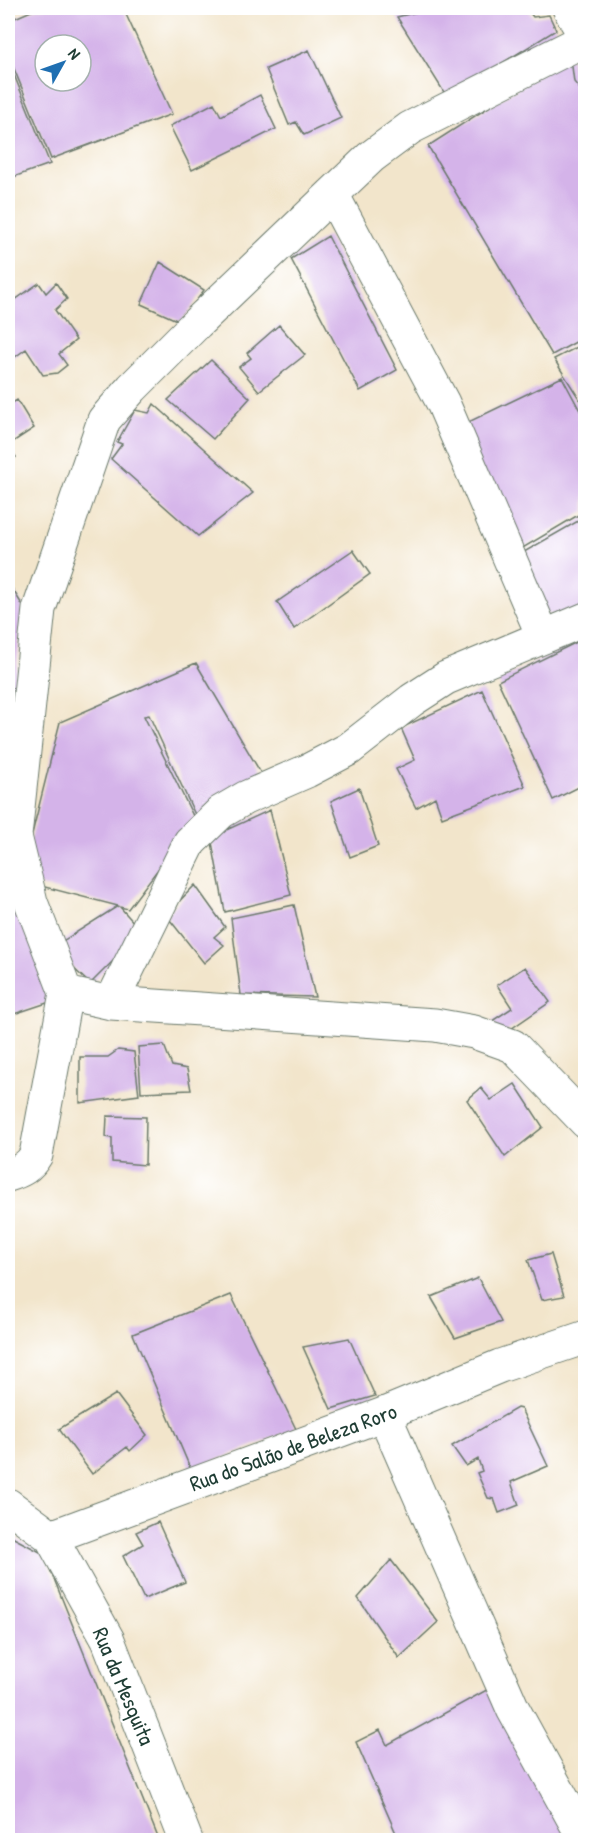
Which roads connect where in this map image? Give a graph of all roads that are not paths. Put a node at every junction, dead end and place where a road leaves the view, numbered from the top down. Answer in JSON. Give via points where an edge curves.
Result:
{"nodes":[{"id":1,"x":569,"y":8,"type":"edge"},
{"id":2,"x":585,"y":39,"type":"edge"},
{"id":3,"x":332,"y":194,"type":"junction"},
{"id":4,"x":585,"y":620,"type":"edge"},
{"id":5,"x":543,"y":636,"type":"junction"},
{"id":6,"x":11,"y":837,"type":"edge"},
{"id":7,"x":66,"y":993,"type":"junction"},
{"id":8,"x":111,"y":1003,"type":"junction"},
{"id":9,"x":585,"y":1122,"type":"edge"},
{"id":10,"x":8,"y":1175,"type":"edge"},
{"id":11,"x":585,"y":1337,"type":"edge"},
{"id":12,"x":384,"y":1414,"type":"junction"},
{"id":13,"x":8,"y":1505,"type":"edge"},
{"id":14,"x":51,"y":1537,"type":"junction"},
{"id":15,"x":186,"y":1840,"type":"edge"},
{"id":16,"x":585,"y":1840,"type":"edge"}],
"edges":[{"from":1,"to":2,"type":"street"},
{"from":2,"to":3,"type":"street","via":[[410,128],[371,157]]},
{"from":3,"to":5,"type":"street","via":[[443,403]]},
{"from":3,"to":6,"type":"street","via":[[172,347],[104,420],[39,609]]},
{"from":4,"to":5,"type":"street"},
{"from":5,"to":8,"type":"street","via":[[446,678],[349,749],[220,812],[190,842]]},
{"from":6,"to":7,"type":"street"},
{"from":7,"to":8,"type":"street"},
{"from":7,"to":10,"type":"street","via":[[36,1155],[30,1164]]},
{"from":8,"to":9,"type":"street","via":[[435,1025],[474,1032],[513,1046]]},
{"from":11,"to":12,"type":"street","name":"Rua do Salão de Beleza Roro","via":[[500,1366]]},
{"from":12,"to":14,"type":"street","name":"Rua do Salão de Beleza Roro"},
{"from":12,"to":16,"type":"street","via":[[513,1709]]},
{"from":13,"to":14,"type":"street"},
{"from":14,"to":15,"type":"street","name":"Rua da Mesquita","via":[[108,1640]]}]}
